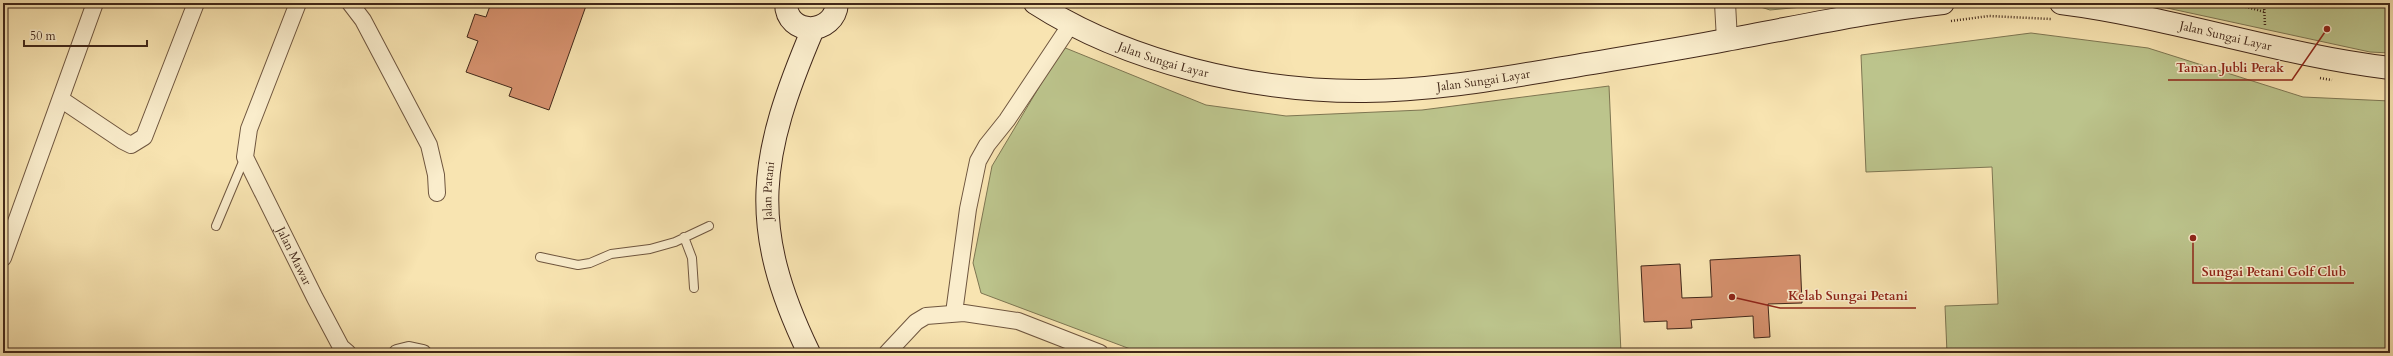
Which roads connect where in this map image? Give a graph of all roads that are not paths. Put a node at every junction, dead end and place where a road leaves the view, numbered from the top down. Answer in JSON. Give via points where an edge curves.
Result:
{"nodes":[{"id":1,"x":95,"y":3,"type":"edge"},
{"id":2,"x":196,"y":3,"type":"edge"},
{"id":3,"x":298,"y":3,"type":"edge"},
{"id":4,"x":350,"y":3,"type":"edge"},
{"id":5,"x":786,"y":3,"type":"edge"},
{"id":6,"x":837,"y":3,"type":"edge"},
{"id":7,"x":1035,"y":3,"type":"edge"},
{"id":8,"x":1725,"y":3,"type":"edge"},
{"id":9,"x":2059,"y":11,"type":"edge"},
{"id":10,"x":1946,"y":12,"type":"edge"},
{"id":11,"x":1071,"y":24,"type":"junction"},
{"id":12,"x":813,"y":29,"type":"junction"},
{"id":13,"x":1727,"y":40,"type":"junction"},
{"id":14,"x":2390,"y":68,"type":"edge"},
{"id":15,"x":62,"y":100,"type":"junction"},
{"id":16,"x":245,"y":157,"type":"junction"},
{"id":17,"x":437,"y":193,"type":"dead end"},
{"id":18,"x":216,"y":226,"type":"dead end"},
{"id":19,"x":709,"y":226,"type":"dead end"},
{"id":20,"x":684,"y":237,"type":"junction"},
{"id":21,"x":540,"y":257,"type":"dead end"},
{"id":22,"x":3,"y":258,"type":"edge"},
{"id":23,"x":694,"y":288,"type":"dead end"},
{"id":24,"x":954,"y":313,"type":"junction"},
{"id":25,"x":348,"y":353,"type":"edge"},
{"id":26,"x":397,"y":353,"type":"edge"},
{"id":27,"x":423,"y":353,"type":"edge"},
{"id":28,"x":808,"y":353,"type":"edge"},
{"id":29,"x":887,"y":353,"type":"edge"},
{"id":30,"x":1100,"y":353,"type":"edge"}],
"edges":[{"from":1,"to":15,"type":"street"},
{"from":2,"to":15,"type":"street","via":[[144,137],[138,143],[131,146]]},
{"from":3,"to":16,"type":"street","via":[[249,129]]},
{"from":4,"to":17,"type":"street","via":[[363,20],[429,145]]},
{"from":5,"to":12,"type":"main road","via":[[787,12],[793,21],[802,27]]},
{"from":6,"to":12,"type":"main road","via":[[830,21]]},
{"from":7,"to":11,"type":"main road","name":"Jalan Sungai Layar"},
{"from":8,"to":13,"type":"street"},
{"from":9,"to":14,"type":"main road","name":"Jalan Sungai Layar","via":[[2149,18],[2325,57]]},
{"from":10,"to":13,"type":"main road","name":"Jalan Sungai Layar","via":[[1864,13]]},
{"from":11,"to":13,"type":"main road","name":"Jalan Sungai Layar","via":[[1133,51],[1220,75],[1302,88],[1365,92],[1453,84]]},
{"from":11,"to":24,"type":"street","via":[[978,161],[969,202]]},
{"from":12,"to":28,"type":"main road","name":"Jalan Patani","via":[[779,120],[766,184],[767,227],[780,288]]},
{"from":15,"to":22,"type":"street"},
{"from":16,"to":18,"type":"lane"},
{"from":16,"to":25,"type":"street","name":"Jalan Mawar","via":[[315,298],[341,347]]},
{"from":19,"to":20,"type":"lane"},
{"from":20,"to":21,"type":"lane","via":[[650,249],[606,255],[590,263],[578,265]]},
{"from":20,"to":23,"type":"lane","via":[[692,258]]},
{"from":24,"to":29,"type":"street","via":[[937,314],[916,322]]},
{"from":24,"to":30,"type":"street","via":[[1018,321]]},
{"from":26,"to":27,"type":"street","via":[[409,350]]}]}
